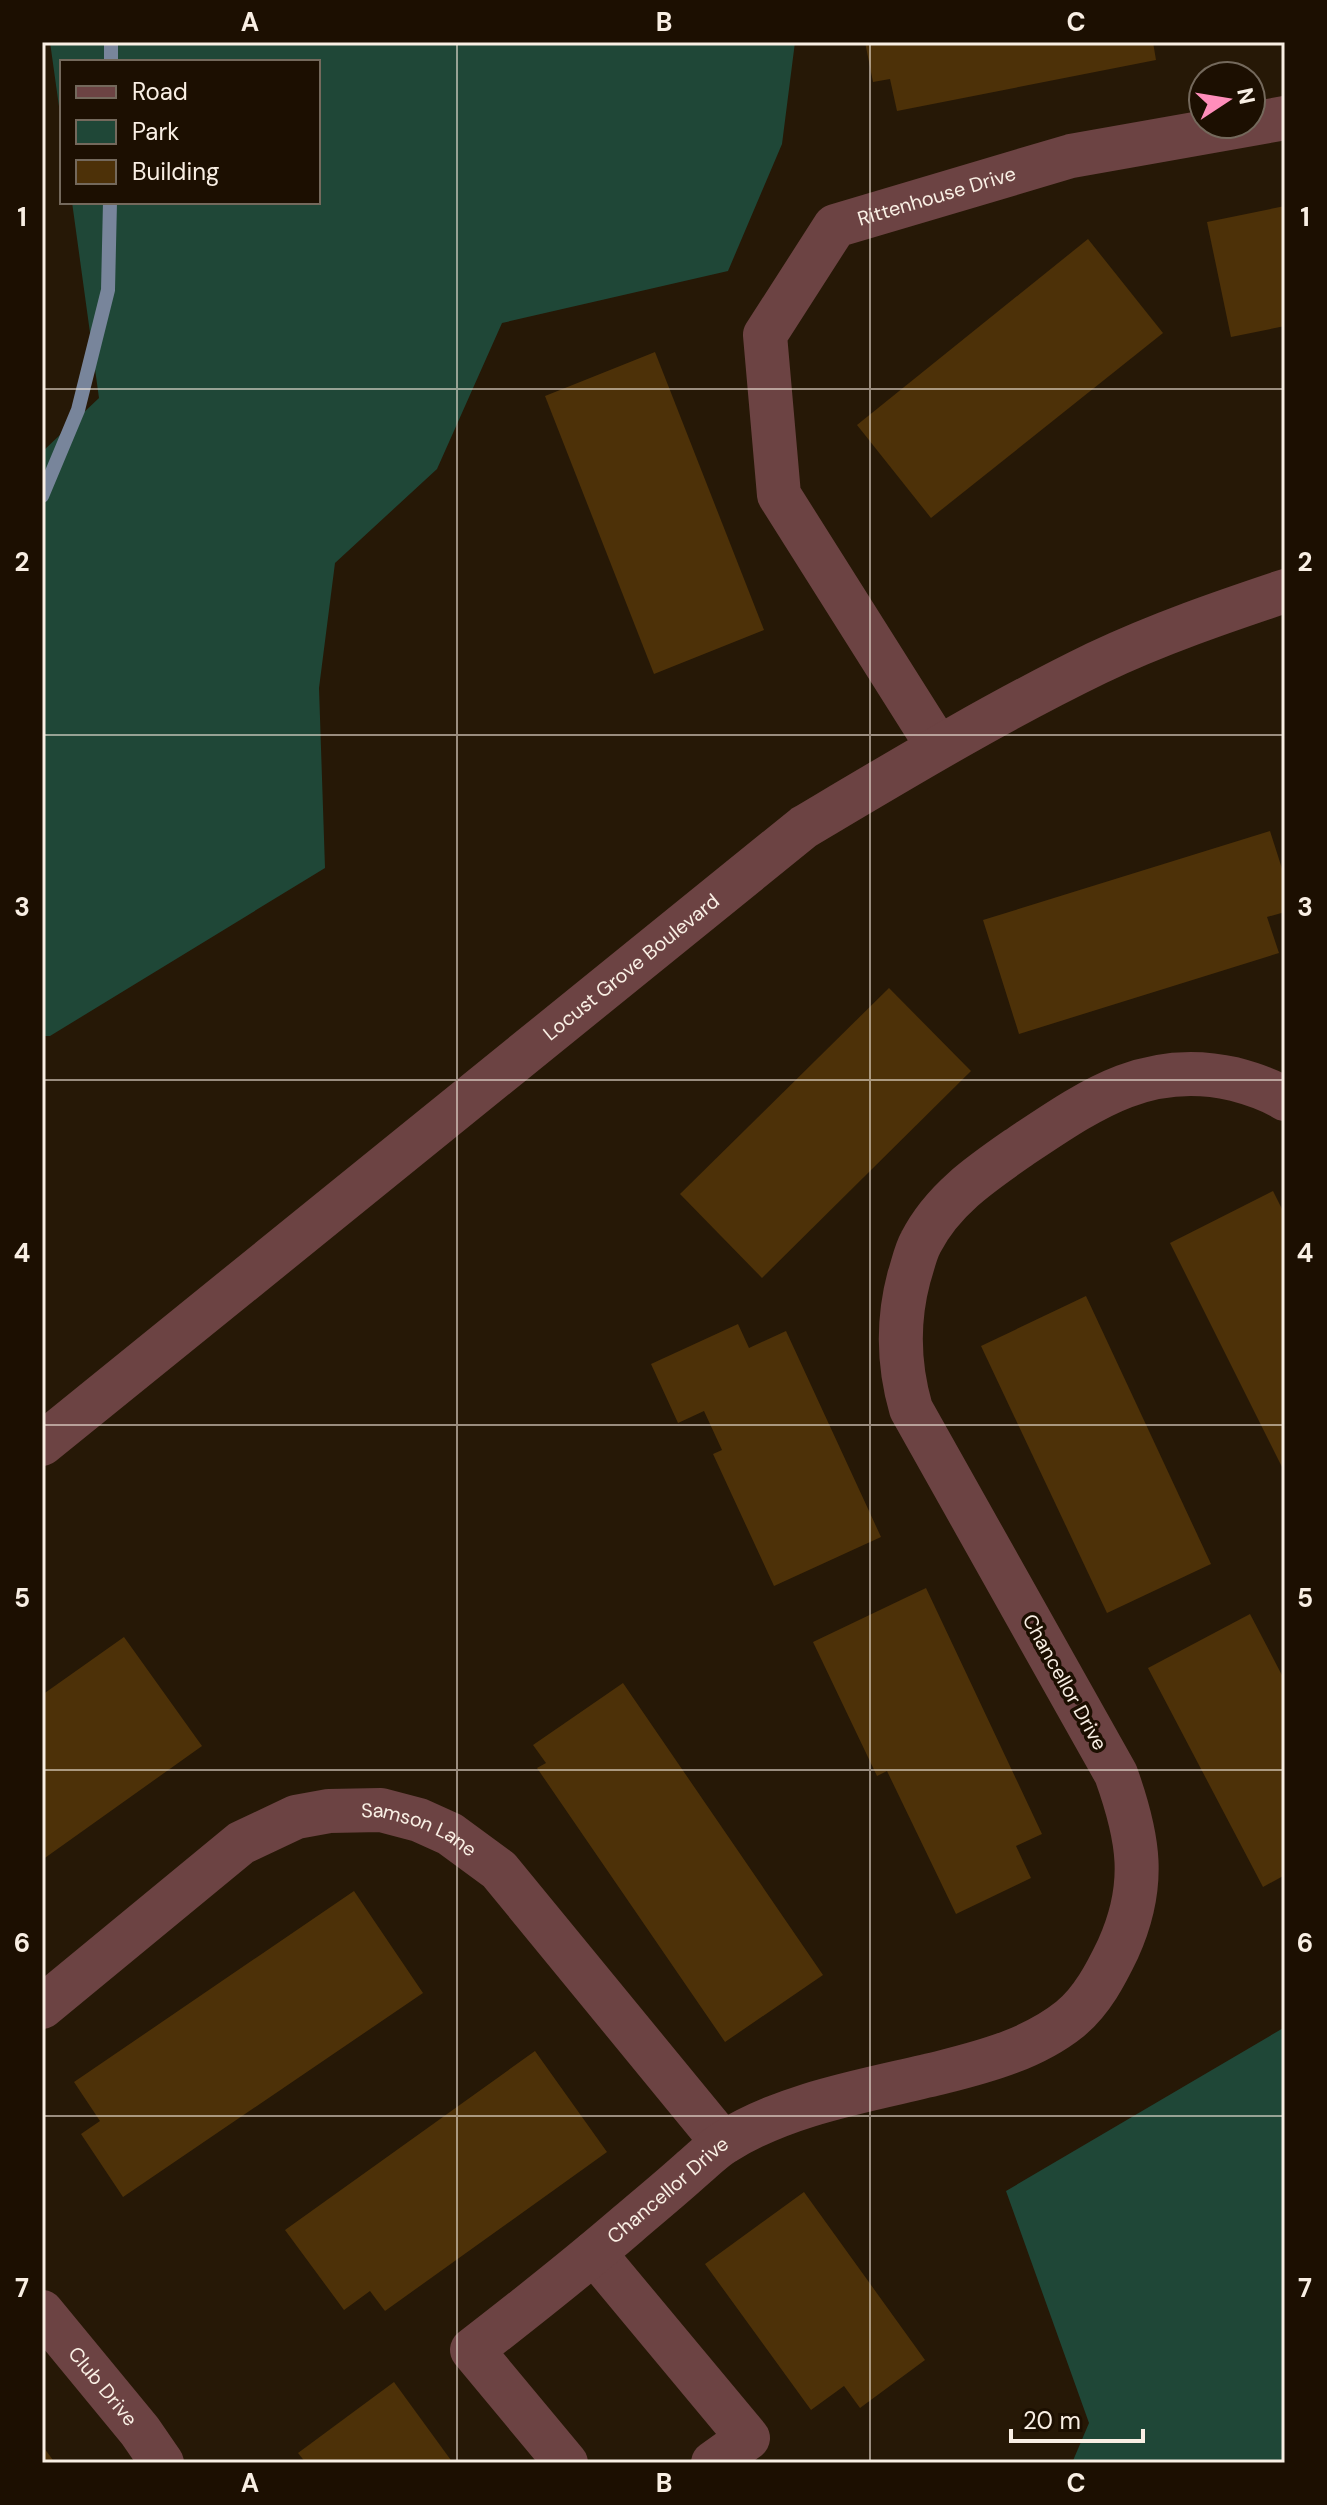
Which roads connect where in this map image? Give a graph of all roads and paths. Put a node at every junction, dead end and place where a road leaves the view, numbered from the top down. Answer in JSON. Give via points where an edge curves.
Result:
{"nodes":[{"id":1,"x":1285,"y":118,"type":"edge"},
{"id":2,"x":1285,"y":591,"type":"edge"},
{"id":3,"x":938,"y":747,"type":"junction"},
{"id":4,"x":1285,"y":1099,"type":"edge"},
{"id":5,"x":42,"y":1444,"type":"edge"},
{"id":6,"x":42,"y":2007,"type":"edge"},
{"id":7,"x":723,"y":2143,"type":"junction"},
{"id":8,"x":594,"y":2253,"type":"junction"},
{"id":9,"x":42,"y":2312,"type":"edge"},
{"id":10,"x":162,"y":2463,"type":"edge"},
{"id":11,"x":566,"y":2463,"type":"edge"},
{"id":12,"x":713,"y":2463,"type":"edge"}],
"edges":[{"from":1,"to":3,"type":"street","name":"Rittenhouse Drive","via":[[1071,156],[835,226],[765,335],[779,495]]},
{"from":2,"to":3,"type":"street","name":"Locust Grove Boulevard","via":[[1216,613],[1098,663]]},
{"from":3,"to":5,"type":"street","name":"Locust Grove Boulevard","via":[[804,827]]},
{"from":4,"to":7,"type":"street","name":"Chancellor Drive","via":[[1269,1089],[1210,1074],[1147,1077],[1093,1099],[953,1198],[920,1243],[902,1303],[901,1369],[918,1425],[1116,1774],[1132,1819],[1136,1895],[1112,1962],[1072,2017],[1018,2049],[803,2107]]},
{"from":6,"to":7,"type":"street","name":"Samson Lane","via":[[241,1843],[296,1817],[381,1810],[450,1834],[499,1870]]},
{"from":7,"to":8,"type":"street","name":"Chancellor Drive"},
{"from":8,"to":11,"type":"street","name":"Chancellor Drive","via":[[472,2350]]},
{"from":8,"to":12,"type":"street","name":"Chancellor Drive","via":[[748,2438]]},
{"from":9,"to":10,"type":"street","name":"Club Drive"}]}
